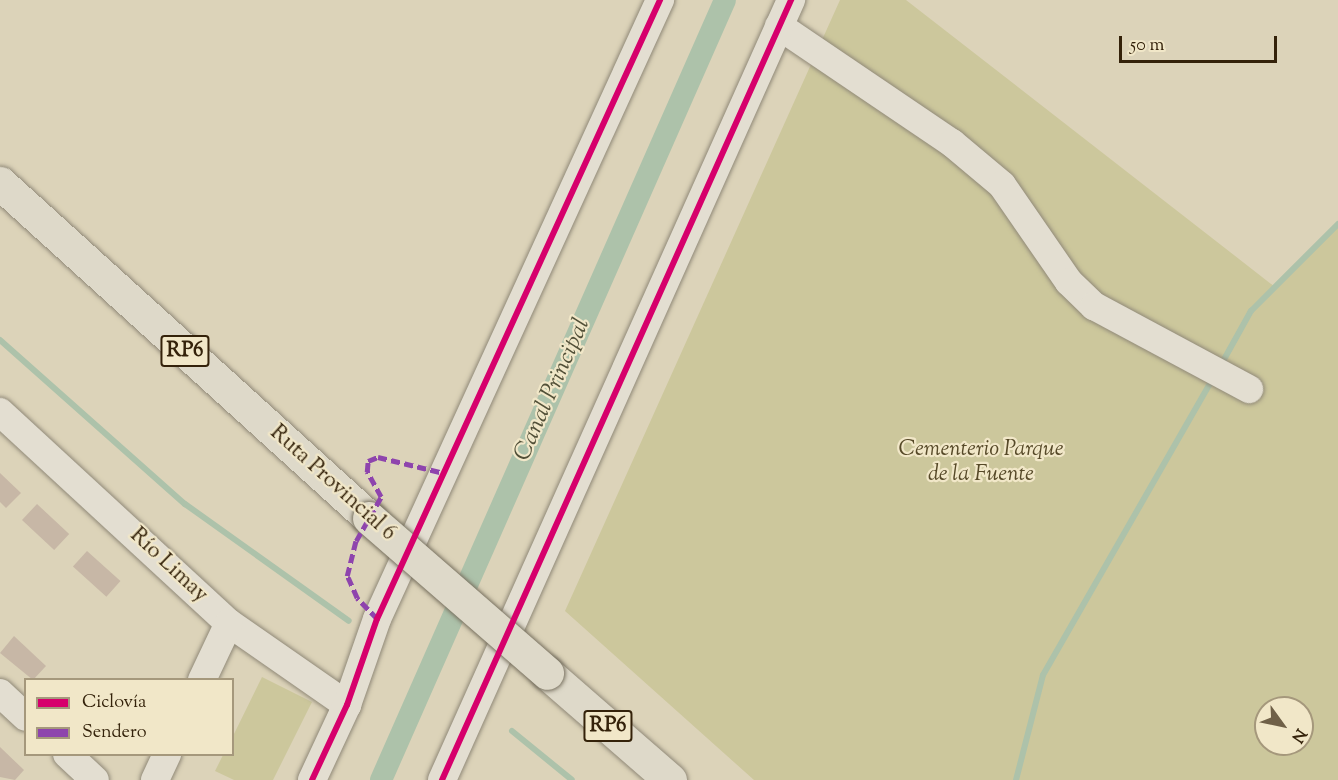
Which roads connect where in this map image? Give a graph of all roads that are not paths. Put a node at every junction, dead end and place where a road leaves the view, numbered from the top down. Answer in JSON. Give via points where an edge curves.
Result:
{"nodes":[{"id":1,"x":791,"y":0,"type":"edge"},
{"id":2,"x":651,"y":4,"type":"edge"},
{"id":3,"x":779,"y":26,"type":"junction"},
{"id":4,"x":0,"y":183,"type":"edge"},
{"id":5,"x":1249,"y":389,"type":"dead end"},
{"id":6,"x":0,"y":412,"type":"edge"},
{"id":7,"x":229,"y":623,"type":"junction"},
{"id":8,"x":203,"y":678,"type":"edge"},
{"id":9,"x":0,"y":693,"type":"edge"},
{"id":10,"x":347,"y":705,"type":"junction"},
{"id":11,"x":24,"y":715,"type":"edge"},
{"id":12,"x":69,"y":756,"type":"edge"},
{"id":13,"x":166,"y":756,"type":"edge"},
{"id":14,"x":452,"y":777,"type":"edge"},
{"id":15,"x":95,"y":780,"type":"edge"},
{"id":16,"x":155,"y":780,"type":"edge"},
{"id":17,"x":312,"y":780,"type":"edge"},
{"id":18,"x":670,"y":780,"type":"edge"}],
"edges":[{"from":1,"to":3,"type":"street"},
{"from":2,"to":10,"type":"street","via":[[377,619]]},
{"from":3,"to":5,"type":"street","via":[[952,143],[1002,185],[1069,282],[1094,306]]},
{"from":3,"to":14,"type":"street"},
{"from":4,"to":18,"type":"main road","name":"Ruta Provincial 6","number":"RP6","bridge":true,"via":[[369,518]]},
{"from":6,"to":7,"type":"street","name":"Río Limay"},
{"from":7,"to":8,"type":"street"},
{"from":7,"to":10,"type":"street","name":"Río Limay"},
{"from":9,"to":11,"type":"street"},
{"from":10,"to":17,"type":"street"},
{"from":12,"to":15,"type":"street"},
{"from":13,"to":16,"type":"street"}]}
